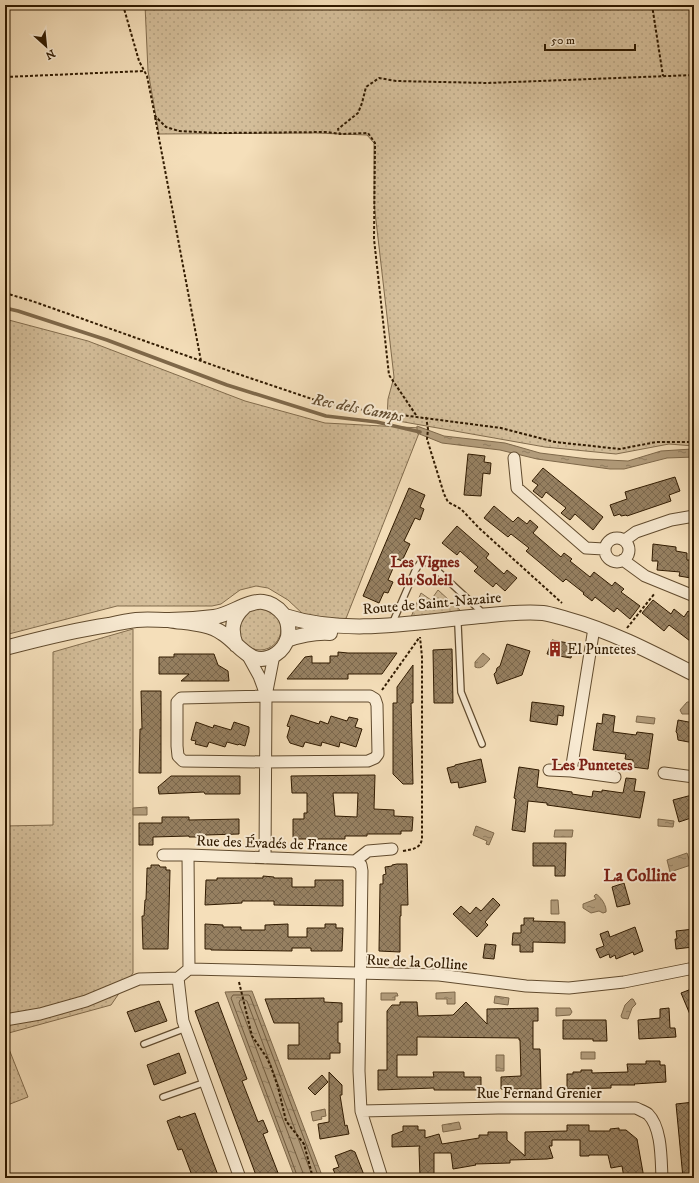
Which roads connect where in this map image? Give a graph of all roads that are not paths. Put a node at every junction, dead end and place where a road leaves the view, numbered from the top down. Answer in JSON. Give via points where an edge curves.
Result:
{"nodes":[{"id":1,"x":514,"y":458,"type":"dead end"},
{"id":2,"x":694,"y":516,"type":"edge"},
{"id":3,"x":625,"y":540,"type":"junction"},
{"id":4,"x":604,"y":549,"type":"junction"},
{"id":5,"x":623,"y":560,"type":"junction"},
{"id":6,"x":694,"y":596,"type":"edge"},
{"id":7,"x":244,"y":607,"type":"junction"},
{"id":8,"x":486,"y":615,"type":"junction"},
{"id":9,"x":285,"y":616,"type":"junction"},
{"id":10,"x":169,"y":620,"type":"junction"},
{"id":11,"x":392,"y":624,"type":"junction"},
{"id":12,"x":458,"y":625,"type":"junction"},
{"id":13,"x":588,"y":625,"type":"junction"},
{"id":14,"x":287,"y":640,"type":"junction"},
{"id":15,"x":236,"y":645,"type":"junction"},
{"id":16,"x":5,"y":648,"type":"edge"},
{"id":17,"x":274,"y":655,"type":"junction"},
{"id":18,"x":248,"y":656,"type":"junction"},
{"id":19,"x":694,"y":674,"type":"edge"},
{"id":20,"x":266,"y":696,"type":"junction"},
{"id":21,"x":482,"y":744,"type":"dead end"},
{"id":22,"x":266,"y":762,"type":"junction"},
{"id":23,"x":549,"y":770,"type":"dead end"},
{"id":24,"x":571,"y":771,"type":"junction"},
{"id":25,"x":664,"y":773,"type":"dead end"},
{"id":26,"x":615,"y":777,"type":"dead end"},
{"id":27,"x":694,"y":777,"type":"edge"},
{"id":28,"x":392,"y":849,"type":"road end"},
{"id":29,"x":162,"y":855,"type":"dead end"},
{"id":30,"x":188,"y":855,"type":"junction"},
{"id":31,"x":265,"y":858,"type":"junction"},
{"id":32,"x":355,"y":861,"type":"junction"},
{"id":33,"x":694,"y":968,"type":"edge"},
{"id":34,"x":189,"y":969,"type":"junction"},
{"id":35,"x":360,"y":974,"type":"junction"},
{"id":36,"x":178,"y":978,"type":"junction"},
{"id":37,"x":5,"y":1020,"type":"edge"},
{"id":38,"x":186,"y":1028,"type":"junction"},
{"id":39,"x":144,"y":1044,"type":"dead end"},
{"id":40,"x":206,"y":1082,"type":"junction"},
{"id":41,"x":163,"y":1097,"type":"dead end"},
{"id":42,"x":361,"y":1111,"type":"junction"},
{"id":43,"x":240,"y":1178,"type":"edge"},
{"id":44,"x":382,"y":1178,"type":"edge"},
{"id":45,"x":662,"y":1178,"type":"edge"}],
"edges":[{"from":1,"to":4,"type":"street","via":[[518,488],[586,548]]},
{"from":2,"to":3,"type":"street","via":[[671,520],[636,532]]},
{"from":3,"to":4,"type":"street","via":[[612,538]]},
{"from":3,"to":5,"type":"street","via":[[629,548]]},
{"from":4,"to":5,"type":"street","via":[[605,554],[613,561]]},
{"from":5,"to":6,"type":"street","via":[[645,576]]},
{"from":7,"to":9,"type":"street","via":[[262,602],[271,604]]},
{"from":7,"to":10,"type":"street","via":[[217,617]]},
{"from":7,"to":15,"type":"street","via":[[233,624]]},
{"from":8,"to":11,"type":"street","name":"Route de Saint-Nazaire"},
{"from":8,"to":11,"type":"lane","via":[[429,563],[424,562],[420,563],[415,571]]},
{"from":8,"to":13,"type":"street","name":"Route de Saint-Nazaire","via":[[544,613]]},
{"from":9,"to":11,"type":"street","name":"Route de Saint-Nazaire","via":[[313,624],[341,627]]},
{"from":9,"to":14,"type":"street","via":[[289,632]]},
{"from":10,"to":15,"type":"street","via":[[208,626],[222,633]]},
{"from":10,"to":16,"type":"street","via":[[136,620],[98,626]]},
{"from":12,"to":13,"type":"street","name":"Route de Saint-Nazaire","via":[[512,620]]},
{"from":12,"to":14,"type":"street","name":"Route de Saint-Nazaire","via":[[419,633],[320,632]]},
{"from":12,"to":21,"type":"lane","via":[[461,692]]},
{"from":13,"to":19,"type":"street","name":"Route de Saint-Nazaire"},
{"from":13,"to":24,"type":"street"},
{"from":14,"to":17,"type":"street"},
{"from":15,"to":18,"type":"street"},
{"from":17,"to":18,"type":"street","via":[[265,658]]},
{"from":17,"to":20,"type":"street"},
{"from":18,"to":20,"type":"street"},
{"from":20,"to":22,"type":"street"},
{"from":20,"to":22,"type":"street","via":[[181,698],[177,702],[176,746],[178,756],[183,761]]},
{"from":20,"to":22,"type":"street","via":[[370,696],[375,699],[377,705],[378,754],[368,761]]},
{"from":22,"to":31,"type":"street"},
{"from":23,"to":24,"type":"street"},
{"from":24,"to":26,"type":"street"},
{"from":25,"to":27,"type":"street"},
{"from":28,"to":32,"type":"street","name":"Rue des Évadés de France","via":[[368,851]]},
{"from":29,"to":30,"type":"street","name":"Rue des Évadés de France"},
{"from":30,"to":31,"type":"street","name":"Rue des Évadés de France"},
{"from":30,"to":34,"type":"street","name":"Rue des Évadés de France"},
{"from":31,"to":32,"type":"street","name":"Rue des Évadés de France"},
{"from":32,"to":35,"type":"street","name":"Rue des Évadés de France","via":[[362,868]]},
{"from":33,"to":35,"type":"street","name":"Rue de la Colline","via":[[624,982],[569,988],[439,976]]},
{"from":34,"to":35,"type":"street","name":"Rue de la Colline"},
{"from":34,"to":36,"type":"street"},
{"from":35,"to":42,"type":"street"},
{"from":36,"to":37,"type":"street","via":[[139,979],[86,1001],[40,1014]]},
{"from":36,"to":38,"type":"street"},
{"from":38,"to":39,"type":"lane"},
{"from":38,"to":40,"type":"street"},
{"from":40,"to":41,"type":"lane"},
{"from":40,"to":43,"type":"street"},
{"from":42,"to":44,"type":"street"},
{"from":42,"to":45,"type":"street","name":"Rue Fernand Grenier","via":[[636,1108],[648,1114],[656,1127]]}]}
